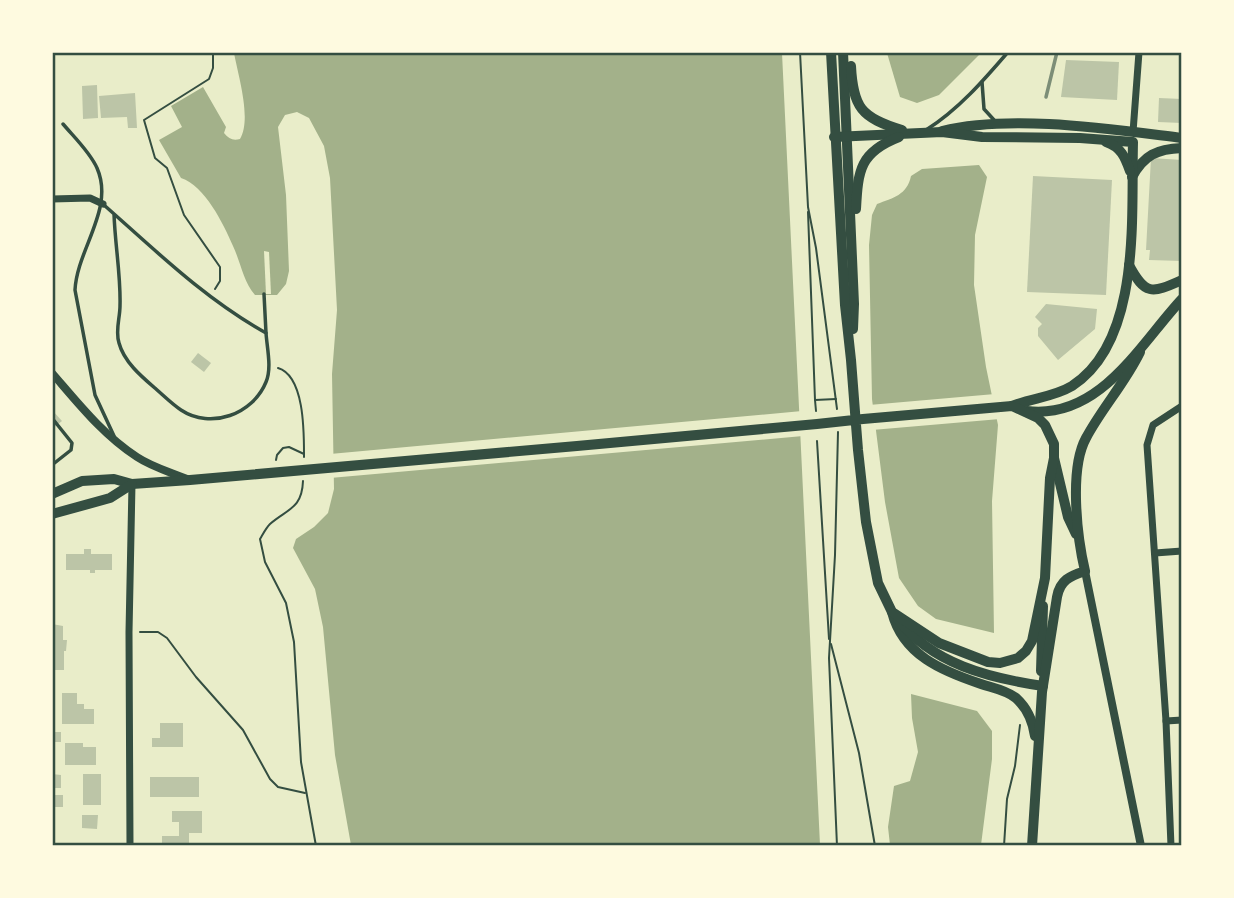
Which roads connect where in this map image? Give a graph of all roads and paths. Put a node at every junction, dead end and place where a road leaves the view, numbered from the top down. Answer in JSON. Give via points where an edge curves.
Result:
{"nodes":[{"id":1,"x":213,"y":52,"type":"edge"},
{"id":2,"x":800,"y":52,"type":"edge"},
{"id":3,"x":831,"y":52,"type":"edge"},
{"id":4,"x":843,"y":52,"type":"edge"},
{"id":5,"x":850,"y":52,"type":"edge"},
{"id":6,"x":1009,"y":52,"type":"edge"},
{"id":7,"x":1139,"y":52,"type":"edge"},
{"id":8,"x":982,"y":82,"type":"junction"},
{"id":9,"x":63,"y":124,"type":"dead end"},
{"id":10,"x":1000,"y":124,"type":"junction"},
{"id":11,"x":916,"y":132,"type":"junction"},
{"id":12,"x":942,"y":132,"type":"junction"},
{"id":13,"x":841,"y":136,"type":"junction"},
{"id":14,"x":1133,"y":137,"type":"junction"},
{"id":15,"x":1181,"y":138,"type":"edge"},
{"id":16,"x":1094,"y":139,"type":"junction"},
{"id":17,"x":1181,"y":148,"type":"edge"},
{"id":18,"x":1132,"y":177,"type":"junction"},
{"id":19,"x":52,"y":199,"type":"edge"},
{"id":20,"x":103,"y":204,"type":"junction"},
{"id":21,"x":808,"y":207,"type":"junction"},
{"id":22,"x":114,"y":214,"type":"junction"},
{"id":23,"x":1129,"y":265,"type":"junction"},
{"id":24,"x":1181,"y":280,"type":"edge"},
{"id":25,"x":264,"y":294,"type":"dead end"},
{"id":26,"x":210,"y":297,"type":"junction"},
{"id":27,"x":1181,"y":299,"type":"edge"},
{"id":28,"x":854,"y":304,"type":"junction"},
{"id":29,"x":266,"y":333,"type":"junction"},
{"id":30,"x":1140,"y":352,"type":"junction"},
{"id":31,"x":851,"y":360,"type":"junction"},
{"id":32,"x":268,"y":366,"type":"junction"},
{"id":33,"x":52,"y":373,"type":"edge"},
{"id":34,"x":837,"y":399,"type":"junction"},
{"id":35,"x":815,"y":400,"type":"junction"},
{"id":36,"x":1012,"y":406,"type":"junction"},
{"id":37,"x":1181,"y":406,"type":"edge"},
{"id":38,"x":837,"y":410,"type":"dead end"},
{"id":39,"x":1023,"y":411,"type":"junction"},
{"id":40,"x":816,"y":412,"type":"dead end"},
{"id":41,"x":52,"y":418,"type":"edge"},
{"id":42,"x":838,"y":422,"type":"dead end"},
{"id":43,"x":116,"y":441,"type":"junction"},
{"id":44,"x":817,"y":441,"type":"dead end"},
{"id":45,"x":304,"y":454,"type":"junction"},
{"id":46,"x":1054,"y":458,"type":"junction"},
{"id":47,"x":276,"y":460,"type":"dead end"},
{"id":48,"x":52,"y":465,"type":"edge"},
{"id":49,"x":303,"y":466,"type":"dead end"},
{"id":50,"x":303,"y":479,"type":"dead end"},
{"id":51,"x":190,"y":480,"type":"junction"},
{"id":52,"x":132,"y":484,"type":"junction"},
{"id":53,"x":52,"y":494,"type":"edge"},
{"id":54,"x":52,"y":513,"type":"edge"},
{"id":55,"x":1078,"y":538,"type":"junction"},
{"id":56,"x":1181,"y":551,"type":"edge"},
{"id":57,"x":1155,"y":553,"type":"junction"},
{"id":58,"x":1085,"y":571,"type":"junction"},
{"id":59,"x":1045,"y":578,"type":"junction"},
{"id":60,"x":892,"y":612,"type":"junction"},
{"id":61,"x":129,"y":632,"type":"junction"},
{"id":62,"x":830,"y":642,"type":"junction"},
{"id":63,"x":1042,"y":686,"type":"junction"},
{"id":64,"x":1181,"y":720,"type":"edge"},
{"id":65,"x":1166,"y":721,"type":"junction"},
{"id":66,"x":1020,"y":725,"type":"dead end"},
{"id":67,"x":1037,"y":754,"type":"junction"},
{"id":68,"x":306,"y":793,"type":"junction"},
{"id":69,"x":130,"y":845,"type":"edge"},
{"id":70,"x":316,"y":845,"type":"edge"},
{"id":71,"x":837,"y":845,"type":"edge"},
{"id":72,"x":875,"y":845,"type":"edge"},
{"id":73,"x":1004,"y":845,"type":"edge"},
{"id":74,"x":1032,"y":845,"type":"edge"},
{"id":75,"x":1141,"y":845,"type":"edge"},
{"id":76,"x":1171,"y":845,"type":"edge"}],
"edges":[{"from":1,"to":26,"type":"path","via":[[209,79],[144,121],[155,158],[167,167],[184,215],[220,267],[220,281]]},
{"from":2,"to":21,"type":"path"},
{"from":3,"to":13,"type":"highway"},
{"from":4,"to":13,"type":"highway"},
{"from":5,"to":11,"type":"highway","via":[[854,98],[862,111],[876,121]]},
{"from":6,"to":8,"type":"lane"},
{"from":7,"to":14,"type":"street"},
{"from":8,"to":10,"type":"lane","via":[[984,109]]},
{"from":8,"to":11,"type":"lane","via":[[943,118]]},
{"from":9,"to":20,"type":"lane","via":[[96,166]]},
{"from":10,"to":12,"type":"main road"},
{"from":10,"to":14,"type":"main road"},
{"from":11,"to":12,"type":"highway"},
{"from":11,"to":13,"type":"highway"},
{"from":11,"to":28,"type":"highway","via":[[874,149],[861,169]]},
{"from":12,"to":16,"type":"highway"},
{"from":13,"to":28,"type":"highway"},
{"from":13,"to":31,"type":"highway","via":[[842,270]]},
{"from":14,"to":15,"type":"main road"},
{"from":14,"to":16,"type":"highway"},
{"from":14,"to":18,"type":"highway"},
{"from":16,"to":18,"type":"highway","via":[[1123,153]]},
{"from":17,"to":18,"type":"main road","via":[[1150,154]]},
{"from":18,"to":23,"type":"highway"},
{"from":19,"to":20,"type":"street","via":[[89,198]]},
{"from":20,"to":22,"type":"lane"},
{"from":20,"to":43,"type":"lane","via":[[76,274],[75,290],[95,395]]},
{"from":21,"to":34,"type":"path"},
{"from":21,"to":35,"type":"path"},
{"from":22,"to":26,"type":"lane"},
{"from":22,"to":32,"type":"lane","via":[[119,343],[144,379],[182,411],[213,419],[247,409],[266,381]]},
{"from":23,"to":24,"type":"main road","via":[[1146,289],[1159,290]]},
{"from":23,"to":36,"type":"highway","via":[[1119,319],[1097,364],[1067,389]]},
{"from":25,"to":29,"type":"lane"},
{"from":26,"to":29,"type":"lane"},
{"from":27,"to":30,"type":"main road"},
{"from":28,"to":31,"type":"highway"},
{"from":29,"to":32,"type":"lane"},
{"from":30,"to":39,"type":"main road","via":[[1109,383],[1082,399],[1049,411]]},
{"from":30,"to":55,"type":"main road","via":[[1085,441],[1077,481]]},
{"from":31,"to":60,"type":"highway","via":[[871,552],[878,583]]},
{"from":32,"to":45,"type":"path","via":[[285,370],[298,388]]},
{"from":33,"to":43,"type":"street","via":[[96,425]]},
{"from":34,"to":35,"type":"path"},
{"from":34,"to":38,"type":"path"},
{"from":35,"to":40,"type":"path"},
{"from":36,"to":39,"type":"highway"},
{"from":36,"to":51,"type":"highway"},
{"from":37,"to":57,"type":"street","via":[[1153,425],[1147,445]]},
{"from":39,"to":46,"type":"highway","via":[[1038,418],[1050,432]]},
{"from":41,"to":48,"type":"lane","via":[[72,443],[71,450]]},
{"from":42,"to":62,"type":"path"},
{"from":43,"to":51,"type":"street","via":[[138,458]]},
{"from":44,"to":62,"type":"path"},
{"from":45,"to":47,"type":"path","via":[[283,448]]},
{"from":45,"to":49,"type":"path"},
{"from":46,"to":55,"type":"main road","via":[[1068,517]]},
{"from":46,"to":59,"type":"highway"},
{"from":50,"to":68,"type":"path","via":[[303,492],[291,511],[269,525],[260,539],[265,562],[286,603],[294,642]]},
{"from":51,"to":52,"type":"highway"},
{"from":52,"to":53,"type":"highway","via":[[114,479],[82,481]]},
{"from":52,"to":54,"type":"highway","via":[[110,498]]},
{"from":52,"to":61,"type":"street"},
{"from":55,"to":58,"type":"main road"},
{"from":56,"to":57,"type":"street"},
{"from":57,"to":65,"type":"street"},
{"from":58,"to":63,"type":"main road","via":[[1059,586]]},
{"from":58,"to":75,"type":"street"},
{"from":59,"to":60,"type":"highway","via":[[1032,641],[1022,655],[1009,662],[988,662],[954,650]]},
{"from":59,"to":63,"type":"main road"},
{"from":60,"to":63,"type":"main road","via":[[910,634],[939,656]]},
{"from":60,"to":67,"type":"main road","via":[[909,645],[936,666],[1016,698],[1030,719]]},
{"from":61,"to":68,"type":"path","via":[[158,632],[167,638],[243,730],[270,779],[278,787]]},
{"from":61,"to":69,"type":"street"},
{"from":62,"to":71,"type":"path"},
{"from":62,"to":72,"type":"path","via":[[859,753]]},
{"from":63,"to":67,"type":"main road"},
{"from":64,"to":65,"type":"street"},
{"from":65,"to":76,"type":"street"},
{"from":66,"to":73,"type":"path"},
{"from":67,"to":74,"type":"main road"},
{"from":68,"to":70,"type":"path"}]}
